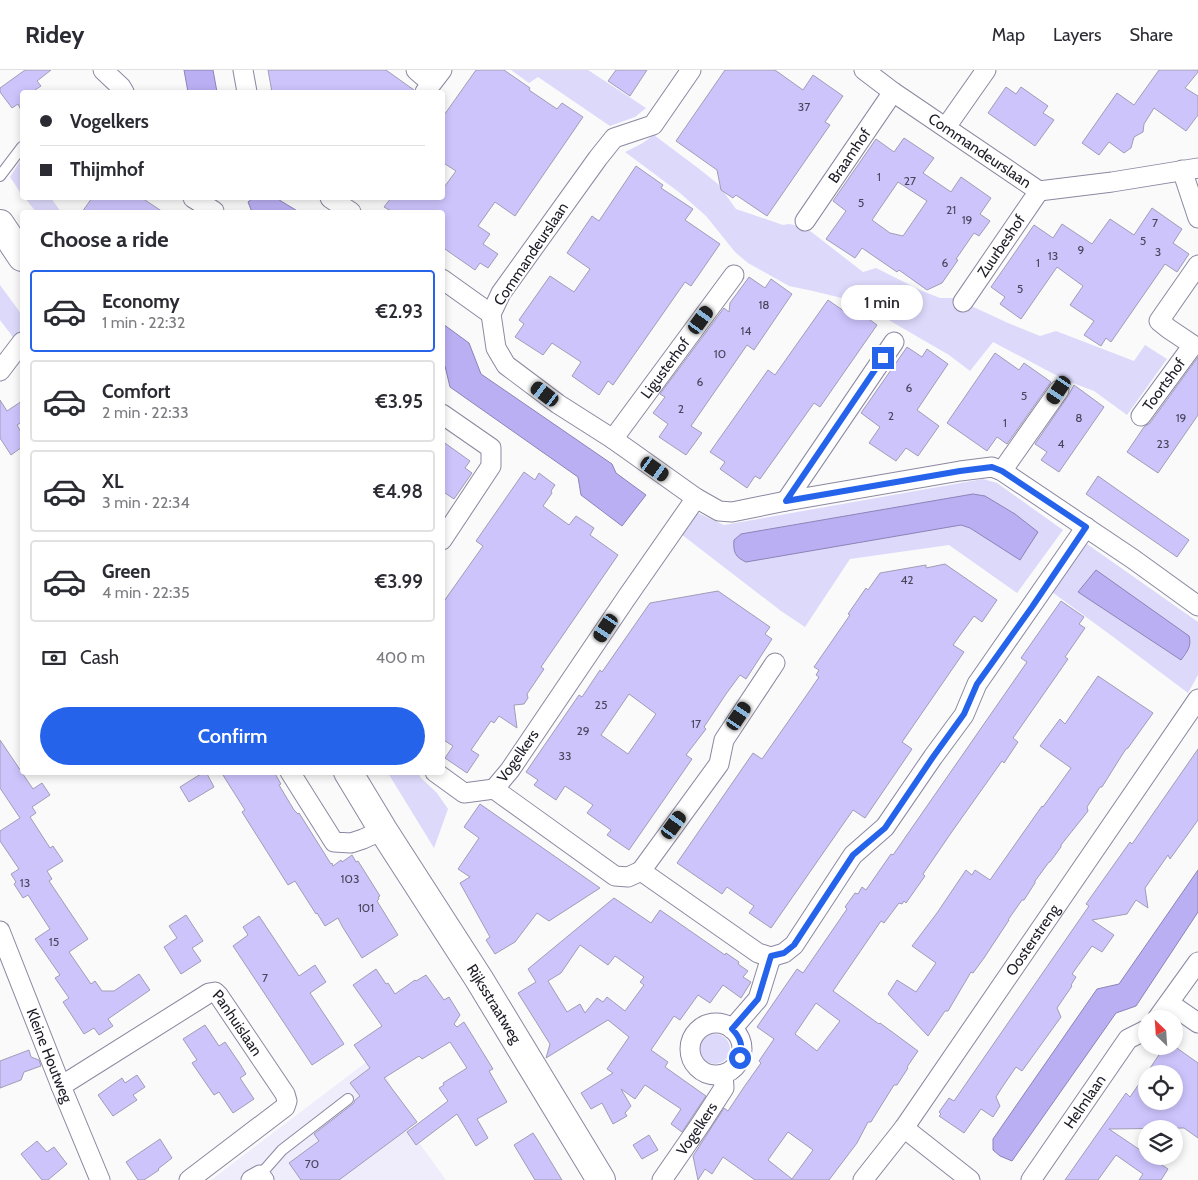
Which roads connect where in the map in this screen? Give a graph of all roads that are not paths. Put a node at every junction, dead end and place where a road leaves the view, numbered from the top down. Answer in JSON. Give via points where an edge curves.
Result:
{"nodes":[{"id":1,"x":103,"y":70,"type":"edge"},
{"id":2,"x":243,"y":70,"type":"edge"},
{"id":3,"x":416,"y":70,"type":"edge"},
{"id":4,"x":691,"y":70,"type":"edge"},
{"id":5,"x":864,"y":70,"type":"edge"},
{"id":6,"x":986,"y":70,"type":"edge"},
{"id":7,"x":433,"y":82,"type":"edge"},
{"id":8,"x":123,"y":90,"type":"edge"},
{"id":9,"x":247,"y":90,"type":"edge"},
{"id":10,"x":893,"y":92,"type":"junction"},
{"id":11,"x":946,"y":127,"type":"junction"},
{"id":12,"x":20,"y":150,"type":"edge"},
{"id":13,"x":1190,"y":169,"type":"edge"},
{"id":14,"x":0,"y":176,"type":"edge"},
{"id":15,"x":1039,"y":191,"type":"junction"},
{"id":16,"x":198,"y":200,"type":"edge"},
{"id":17,"x":335,"y":200,"type":"edge"},
{"id":18,"x":351,"y":206,"type":"edge"},
{"id":19,"x":216,"y":207,"type":"edge"},
{"id":20,"x":1198,"y":218,"type":"edge"},
{"id":21,"x":805,"y":221,"type":"dead end"},
{"id":22,"x":0,"y":224,"type":"edge"},
{"id":23,"x":20,"y":254,"type":"edge"},
{"id":24,"x":1198,"y":265,"type":"edge"},
{"id":25,"x":734,"y":275,"type":"dead end"},
{"id":26,"x":445,"y":281,"type":"edge"},
{"id":27,"x":963,"y":302,"type":"dead end"},
{"id":28,"x":491,"y":314,"type":"junction"},
{"id":29,"x":894,"y":342,"type":"dead end"},
{"id":30,"x":20,"y":345,"type":"edge"},
{"id":31,"x":0,"y":371,"type":"edge"},
{"id":32,"x":1059,"y":390,"type":"dead end"},
{"id":33,"x":445,"y":416,"type":"edge"},
{"id":34,"x":1141,"y":416,"type":"dead end"},
{"id":35,"x":613,"y":439,"type":"junction"},
{"id":36,"x":1002,"y":471,"type":"junction"},
{"id":37,"x":696,"y":498,"type":"junction"},
{"id":38,"x":786,"y":501,"type":"junction"},
{"id":39,"x":1086,"y":527,"type":"junction"},
{"id":40,"x":445,"y":535,"type":"edge"},
{"id":41,"x":1198,"y":606,"type":"edge"},
{"id":42,"x":775,"y":663,"type":"dead end"},
{"id":43,"x":1198,"y":699,"type":"edge"},
{"id":44,"x":292,"y":775,"type":"edge"},
{"id":45,"x":350,"y":775,"type":"edge"},
{"id":46,"x":439,"y":775,"type":"edge"},
{"id":47,"x":494,"y":789,"type":"junction"},
{"id":48,"x":383,"y":830,"type":"junction"},
{"id":49,"x":641,"y":871,"type":"junction"},
{"id":50,"x":0,"y":931,"type":"edge"},
{"id":51,"x":771,"y":956,"type":"junction"},
{"id":52,"x":1198,"y":962,"type":"edge"},
{"id":53,"x":1169,"y":1003,"type":"junction"},
{"id":54,"x":1164,"y":1010,"type":"edge"},
{"id":55,"x":1198,"y":1023,"type":"edge"},
{"id":56,"x":732,"y":1029,"type":"junction"},
{"id":57,"x":1138,"y":1034,"type":"edge"},
{"id":58,"x":723,"y":1074,"type":"junction"},
{"id":59,"x":61,"y":1086,"type":"junction"},
{"id":60,"x":348,"y":1099,"type":"dead end"},
{"id":61,"x":904,"y":1128,"type":"junction"},
{"id":62,"x":259,"y":1178,"type":"edge"},
{"id":63,"x":100,"y":1180,"type":"edge"},
{"id":64,"x":189,"y":1180,"type":"edge"},
{"id":65,"x":601,"y":1180,"type":"edge"},
{"id":66,"x":662,"y":1180,"type":"edge"},
{"id":67,"x":863,"y":1180,"type":"edge"},
{"id":68,"x":970,"y":1180,"type":"edge"},
{"id":69,"x":1031,"y":1180,"type":"edge"}],
"edges":[{"from":1,"to":8,"type":"street"},
{"from":2,"to":9,"type":"street"},
{"from":3,"to":7,"type":"street"},
{"from":4,"to":28,"type":"street","name":"Commandeurslaan","via":[[653,125],[614,138],[501,293]]},
{"from":5,"to":10,"type":"street","name":"Commandeurslaan"},
{"from":6,"to":11,"type":"street"},
{"from":10,"to":11,"type":"street","name":"Commandeurslaan"},
{"from":10,"to":21,"type":"street","name":"Braamhof"},
{"from":11,"to":15,"type":"street","name":"Commandeurslaan"},
{"from":12,"to":14,"type":"lane"},
{"from":13,"to":15,"type":"street","name":"Commandeurslaan"},
{"from":13,"to":20,"type":"street"},
{"from":15,"to":27,"type":"street","name":"Zuurbeshof"},
{"from":16,"to":19,"type":"street"},
{"from":17,"to":18,"type":"street"},
{"from":22,"to":23,"type":"main road"},
{"from":24,"to":34,"type":"street","name":"Toortshof","via":[[1159,321],[1193,345]]},
{"from":25,"to":35,"type":"street","name":"Ligusterhof"},
{"from":26,"to":28,"type":"street"},
{"from":28,"to":35,"type":"street","name":"Commandeurslaan","via":[[496,348],[506,365]]},
{"from":29,"to":38,"type":"street"},
{"from":30,"to":31,"type":"street"},
{"from":32,"to":36,"type":"street"},
{"from":33,"to":40,"type":"street","via":[[491,448],[490,466]]},
{"from":35,"to":37,"type":"street","name":"Commandeurslaan"},
{"from":36,"to":38,"type":"street","name":"Commandeurslaan","via":[[992,467],[960,471]]},
{"from":36,"to":39,"type":"street","name":"Commandeurslaan"},
{"from":37,"to":38,"type":"street","name":"Commandeurslaan","via":[[719,511],[732,512]]},
{"from":37,"to":47,"type":"street","name":"Vogelkers"},
{"from":39,"to":41,"type":"street","name":"Commandeurslaan"},
{"from":39,"to":51,"type":"street","via":[[977,684],[964,714],[885,828],[853,855],[794,945],[784,953]]},
{"from":42,"to":49,"type":"street","via":[[724,740],[719,764]]},
{"from":43,"to":61,"type":"street","name":"Oosterstreng"},
{"from":44,"to":48,"type":"street","via":[[334,842],[351,843]]},
{"from":45,"to":48,"type":"main road","name":"Rijksstraatweg"},
{"from":46,"to":47,"type":"street","via":[[464,793]]},
{"from":47,"to":49,"type":"street","name":"Vogelkers","via":[[615,876],[628,878]]},
{"from":48,"to":65,"type":"main road","name":"Rijksstraatweg"},
{"from":49,"to":51,"type":"street","via":[[758,953]]},
{"from":50,"to":59,"type":"street","name":"Kleine Houtweg"},
{"from":51,"to":56,"type":"street","via":[[758,999]]},
{"from":52,"to":53,"type":"street"},
{"from":53,"to":54,"type":"street"},
{"from":53,"to":55,"type":"street"},
{"from":56,"to":58,"type":"street","via":[[738,1035],[742,1050],[736,1065]]},
{"from":56,"to":58,"type":"street","via":[[724,1025],[707,1025],[694,1036],[691,1044],[690,1053],[698,1068],[714,1075]]},
{"from":57,"to":69,"type":"street","name":"Helmlaan","via":[[1128,1039]]},
{"from":58,"to":66,"type":"street","name":"Vogelkers","via":[[724,1088]]},
{"from":59,"to":63,"type":"street","name":"Kleine Houtweg"},
{"from":59,"to":64,"type":"street","name":"Panhuislaan","via":[[209,992],[215,992],[287,1101],[284,1107]]},
{"from":60,"to":62,"type":"lane","via":[[282,1150]]},
{"from":61,"to":67,"type":"street","name":"Oosterstreng"},
{"from":61,"to":68,"type":"street"}]}
